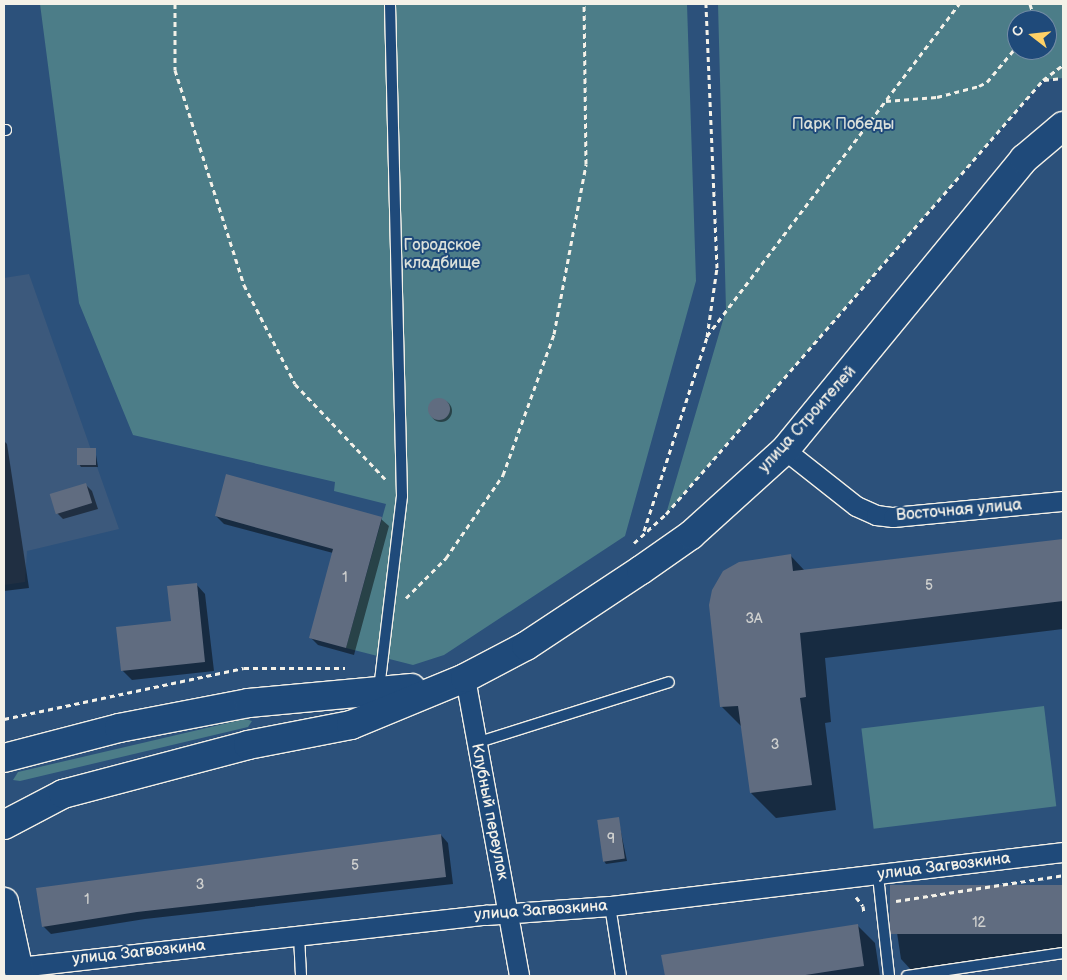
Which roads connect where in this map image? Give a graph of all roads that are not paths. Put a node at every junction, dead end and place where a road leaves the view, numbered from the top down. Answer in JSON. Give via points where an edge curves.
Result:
{"nodes":[{"id":1,"x":390,"y":4,"type":"edge"},
{"id":2,"x":1063,"y":126,"type":"edge"},
{"id":3,"x":785,"y":450,"type":"junction"},
{"id":4,"x":1063,"y":501,"type":"edge"},
{"id":5,"x":380,"y":680,"type":"junction"},
{"id":6,"x":456,"y":680,"type":"junction"},
{"id":7,"x":668,"y":682,"type":"dead end"},
{"id":8,"x":248,"y":703,"type":"junction"},
{"id":9,"x":476,"y":743,"type":"junction"},
{"id":10,"x":248,"y":745,"type":"junction"},
{"id":11,"x":4,"y":758,"type":"edge"},
{"id":12,"x":4,"y":825,"type":"edge"},
{"id":13,"x":1063,"y":852,"type":"edge"},
{"id":14,"x":878,"y":876,"type":"junction"},
{"id":15,"x":4,"y":902,"type":"edge"},
{"id":16,"x":610,"y":906,"type":"junction"},
{"id":17,"x":509,"y":913,"type":"junction"},
{"id":18,"x":299,"y":936,"type":"junction"},
{"id":19,"x":1063,"y":953,"type":"edge"},
{"id":20,"x":15,"y":963,"type":"edge"},
{"id":21,"x":301,"y":976,"type":"edge"},
{"id":22,"x":519,"y":976,"type":"edge"},
{"id":23,"x":621,"y":976,"type":"edge"},
{"id":24,"x":889,"y":976,"type":"edge"},
{"id":25,"x":907,"y":976,"type":"edge"}],
"edges":[{"from":1,"to":5,"type":"lane","via":[[402,496]]},
{"from":2,"to":3,"type":"main road","name":"улица Строителей","via":[[1024,159]]},
{"from":3,"to":4,"type":"street","name":"Восточная улица","via":[[856,506],[876,515],[903,516]]},
{"from":3,"to":6,"type":"main road","name":"улица Строителей","via":[[691,535],[526,646]]},
{"from":5,"to":6,"type":"main road"},
{"from":5,"to":8,"type":"main road"},
{"from":6,"to":9,"type":"street","name":"Клубный переулок"},
{"from":6,"to":10,"type":"main road","via":[[351,724]]},
{"from":7,"to":9,"type":"lane"},
{"from":8,"to":10,"type":"main road","via":[[265,714],[265,728]]},
{"from":8,"to":11,"type":"main road","via":[[119,728]]},
{"from":9,"to":17,"type":"street","name":"Клубный переулок"},
{"from":10,"to":12,"type":"main road","via":[[63,794]]},
{"from":13,"to":14,"type":"street","name":"улица Загвозкина"},
{"from":14,"to":16,"type":"street","name":"улица Загвозкина"},
{"from":14,"to":24,"type":"lane"},
{"from":15,"to":20,"type":"main road"},
{"from":16,"to":17,"type":"street","name":"улица Загвозкина"},
{"from":16,"to":23,"type":"lane"},
{"from":17,"to":18,"type":"street","name":"улица Загвозкина"},
{"from":17,"to":22,"type":"street","name":"Клубный переулок"},
{"from":18,"to":20,"type":"street","name":"улица Загвозкина"},
{"from":18,"to":21,"type":"lane"},
{"from":19,"to":25,"type":"lane"}]}
